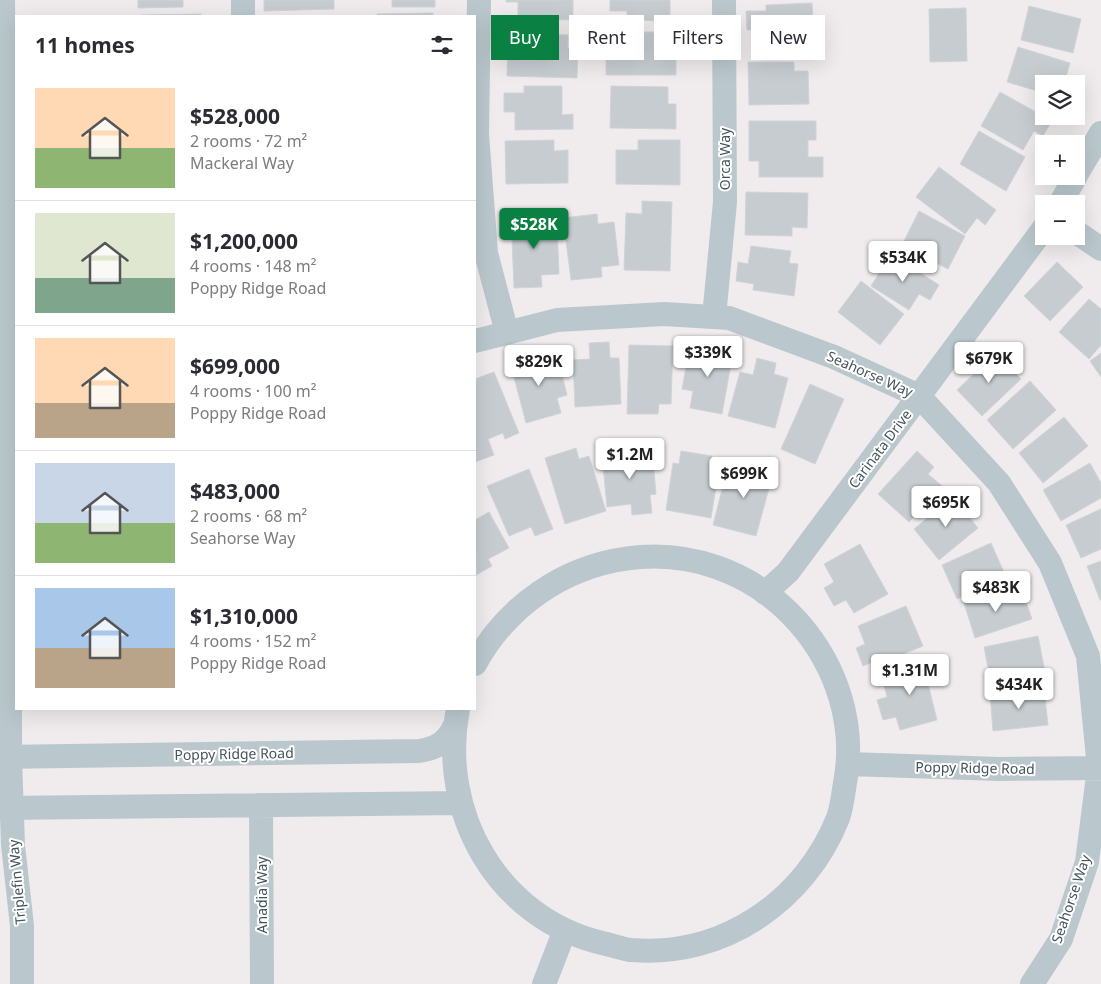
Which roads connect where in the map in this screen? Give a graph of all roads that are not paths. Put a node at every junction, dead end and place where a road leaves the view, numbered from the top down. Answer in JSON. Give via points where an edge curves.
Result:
{"nodes":[{"id":1,"x":3,"y":0,"type":"edge"},
{"id":2,"x":243,"y":0,"type":"edge"},
{"id":3,"x":479,"y":0,"type":"edge"},
{"id":4,"x":724,"y":0,"type":"edge"},
{"id":5,"x":243,"y":15,"type":"edge"},
{"id":6,"x":1101,"y":132,"type":"edge"},
{"id":7,"x":1085,"y":160,"type":"edge"},
{"id":8,"x":1085,"y":238,"type":"edge"},
{"id":9,"x":1035,"y":240,"type":"edge"},
{"id":10,"x":1101,"y":249,"type":"edge"},
{"id":11,"x":714,"y":317,"type":"junction"},
{"id":12,"x":506,"y":333,"type":"junction"},
{"id":13,"x":476,"y":342,"type":"edge"},
{"id":14,"x":919,"y":396,"type":"junction"},
{"id":15,"x":13,"y":512,"type":"edge"},
{"id":16,"x":765,"y":592,"type":"junction"},
{"id":17,"x":476,"y":663,"type":"edge"},
{"id":18,"x":457,"y":717,"type":"edge"},
{"id":19,"x":5,"y":757,"type":"edge"},
{"id":20,"x":848,"y":764,"type":"junction"},
{"id":21,"x":1100,"y":768,"type":"edge"},
{"id":22,"x":461,"y":803,"type":"junction"},
{"id":23,"x":262,"y":805,"type":"junction"},
{"id":24,"x":6,"y":808,"type":"edge"},
{"id":25,"x":565,"y":930,"type":"junction"},
{"id":26,"x":22,"y":984,"type":"edge"},
{"id":27,"x":262,"y":984,"type":"edge"},
{"id":28,"x":544,"y":984,"type":"edge"},
{"id":29,"x":1032,"y":984,"type":"edge"}],
"edges":[{"from":1,"to":15,"type":"street","name":"Triplefin Way"},
{"from":2,"to":5,"type":"street"},
{"from":3,"to":12,"type":"street","via":[[478,134],[486,253]]},
{"from":4,"to":11,"type":"street","name":"Orca Way","via":[[725,202]]},
{"from":6,"to":7,"type":"street"},
{"from":8,"to":10,"type":"street"},
{"from":9,"to":14,"type":"street","name":"Carinata Drive"},
{"from":11,"to":12,"type":"street","name":"Seahorse Way","via":[[664,314],[557,320]]},
{"from":11,"to":14,"type":"street","name":"Seahorse Way","via":[[729,318],[834,357]]},
{"from":12,"to":13,"type":"street","name":"Seahorse Way"},
{"from":14,"to":16,"type":"street","name":"Carinata Drive","via":[[788,572]]},
{"from":14,"to":21,"type":"street","name":"Seahorse Way","via":[[999,483],[1050,563],[1088,656]]},
{"from":15,"to":19,"type":"street","name":"Triplefin Way"},
{"from":16,"to":17,"type":"street","name":"Poppy Ridge Road","via":[[729,573],[691,560],[651,557],[611,560],[573,573],[538,592],[503,623]]},
{"from":16,"to":20,"type":"street","name":"Poppy Ridge Road","via":[[804,630],[832,676],[847,728]]},
{"from":18,"to":19,"type":"street","name":"Poppy Ridge Road","via":[[449,739],[419,751]]},
{"from":18,"to":22,"type":"street","name":"Poppy Ridge Road","via":[[455,778]]},
{"from":19,"to":24,"type":"street","name":"Triplefin Way"},
{"from":20,"to":21,"type":"street","name":"Poppy Ridge Road","via":[[938,768]]},
{"from":20,"to":25,"type":"street","name":"Poppy Ridge Road","via":[[838,816],[815,863],[780,903],[735,932],[684,948],[631,950]]},
{"from":21,"to":29,"type":"street","name":"Seahorse Way","via":[[1087,862],[1061,939]]},
{"from":22,"to":23,"type":"street"},
{"from":22,"to":25,"type":"street","name":"Poppy Ridge Road","via":[[468,829],[495,875],[533,912]]},
{"from":23,"to":24,"type":"street"},
{"from":23,"to":27,"type":"street","name":"Anadia Way"},
{"from":24,"to":26,"type":"street","name":"Triplefin Way","via":[[22,926]]},
{"from":25,"to":28,"type":"street"}]}
